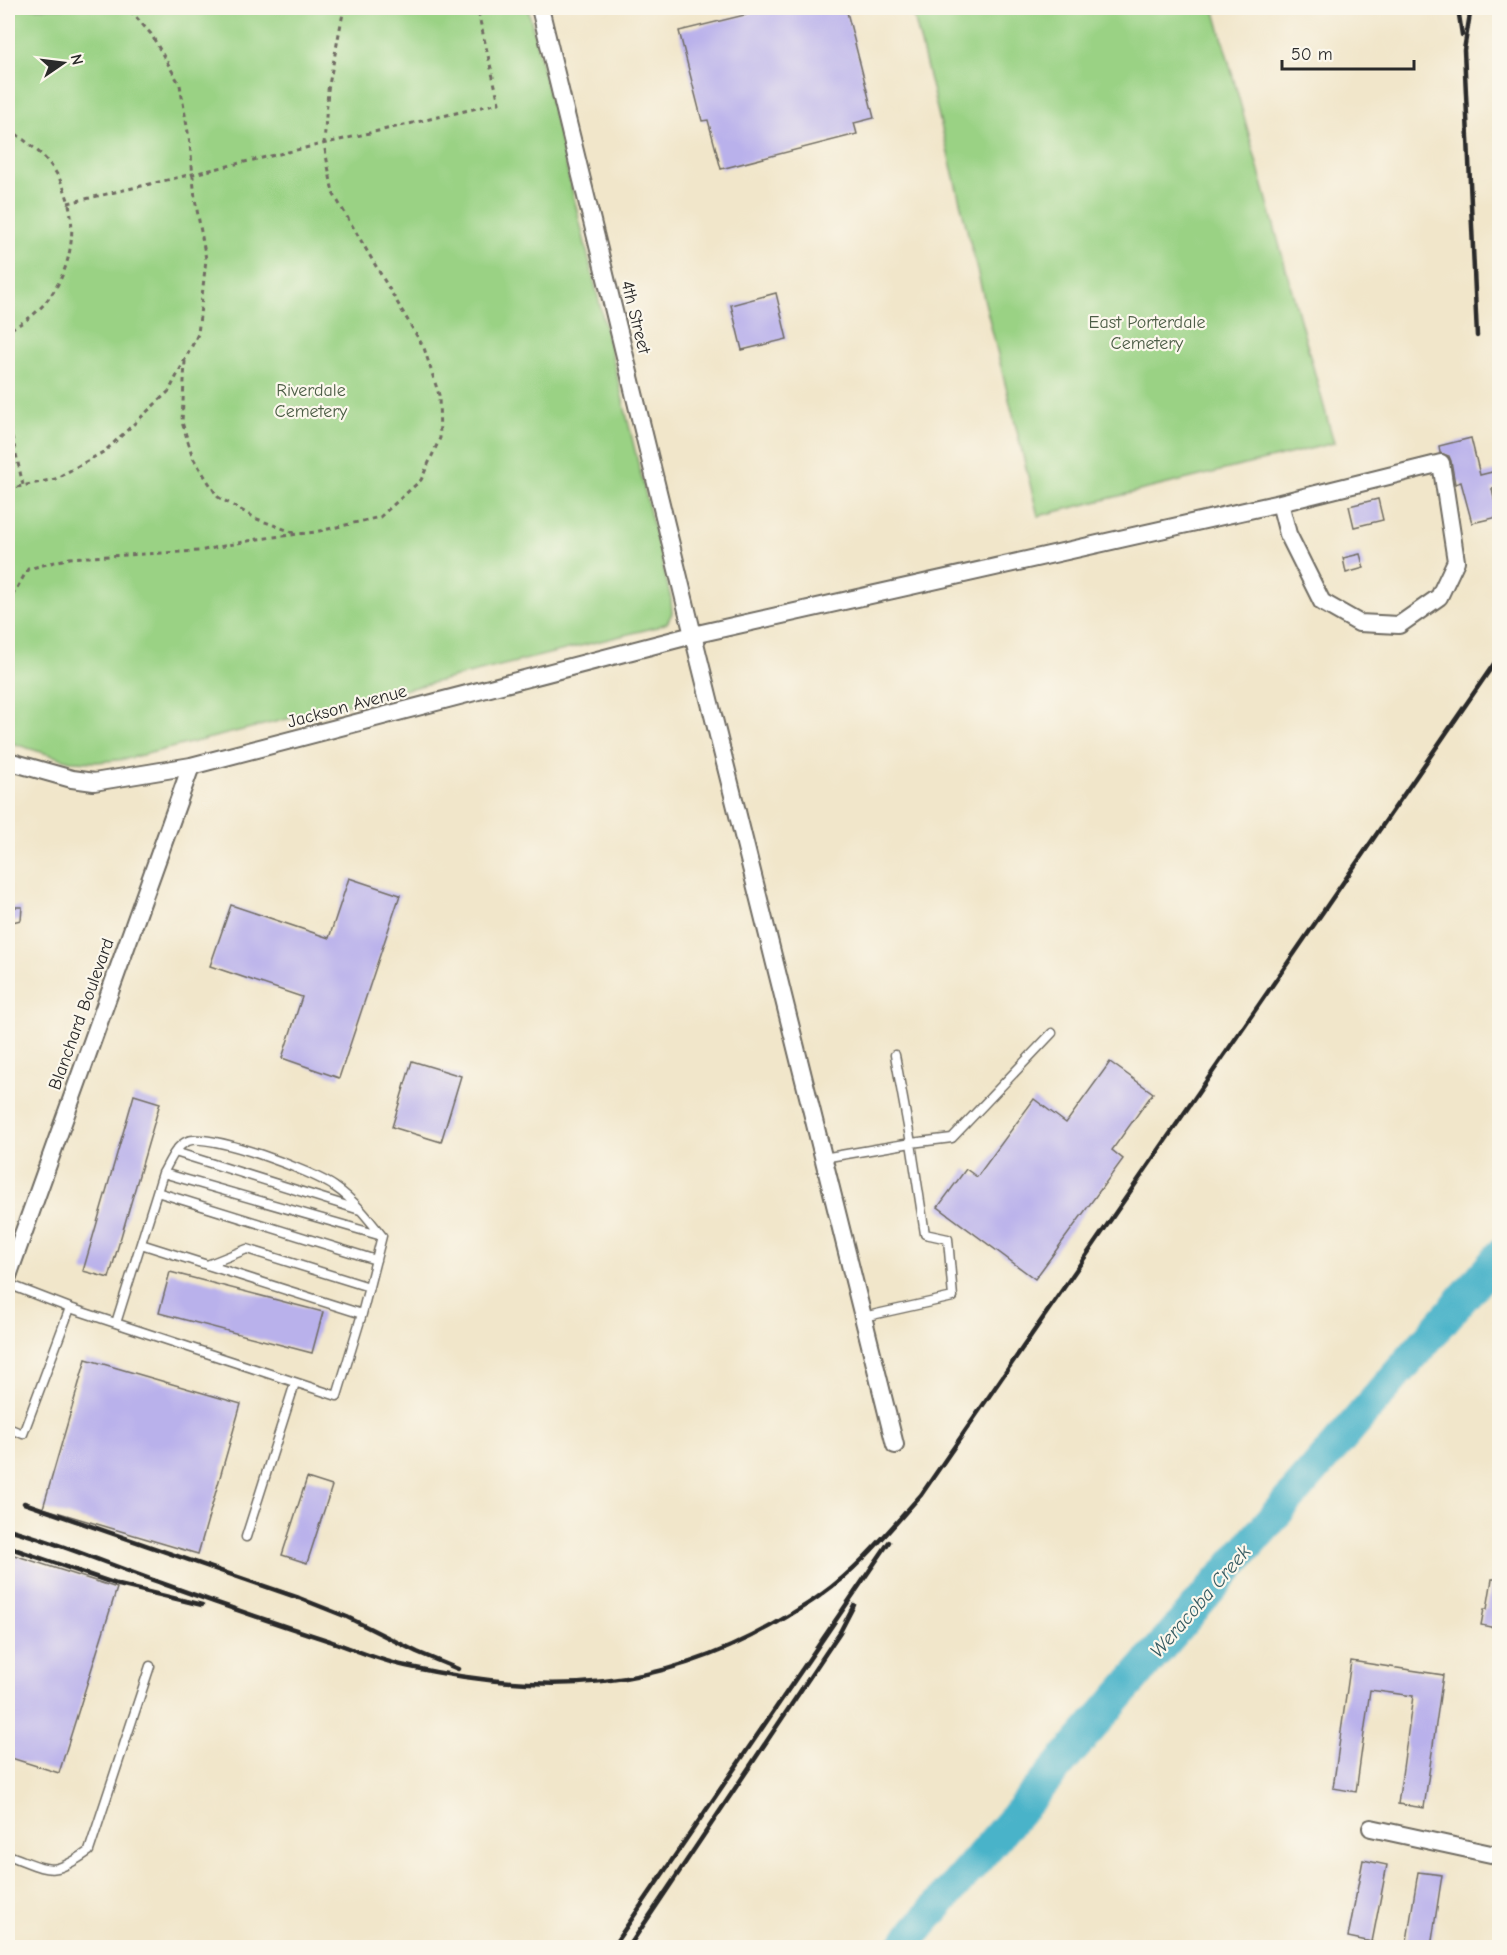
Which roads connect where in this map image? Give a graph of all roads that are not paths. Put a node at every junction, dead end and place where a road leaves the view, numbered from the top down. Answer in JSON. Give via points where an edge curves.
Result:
{"nodes":[{"id":1,"x":540,"y":8,"type":"edge"},
{"id":2,"x":1280,"y":503,"type":"junction"},
{"id":3,"x":693,"y":635,"type":"junction"},
{"id":4,"x":8,"y":761,"type":"edge"},
{"id":5,"x":191,"y":766,"type":"junction"},
{"id":6,"x":1052,"y":1033,"type":"dead end"},
{"id":7,"x":895,"y":1055,"type":"dead end"},
{"id":8,"x":911,"y":1143,"type":"junction"},
{"id":9,"x":175,"y":1152,"type":"junction"},
{"id":10,"x":823,"y":1158,"type":"junction"},
{"id":11,"x":163,"y":1173,"type":"junction"},
{"id":12,"x":157,"y":1192,"type":"junction"},
{"id":13,"x":363,"y":1211,"type":"junction"},
{"id":14,"x":382,"y":1236,"type":"junction"},
{"id":15,"x":141,"y":1244,"type":"junction"},
{"id":16,"x":376,"y":1260,"type":"junction"},
{"id":17,"x":207,"y":1265,"type":"junction"},
{"id":18,"x":8,"y":1276,"type":"edge"},
{"id":19,"x":8,"y":1284,"type":"edge"},
{"id":20,"x":369,"y":1287,"type":"junction"},
{"id":21,"x":70,"y":1308,"type":"junction"},
{"id":22,"x":363,"y":1314,"type":"junction"},
{"id":23,"x":863,"y":1317,"type":"junction"},
{"id":24,"x":116,"y":1323,"type":"junction"},
{"id":25,"x":296,"y":1383,"type":"junction"},
{"id":26,"x":8,"y":1428,"type":"edge"},
{"id":27,"x":895,"y":1445,"type":"dead end"},
{"id":28,"x":246,"y":1537,"type":"dead end"},
{"id":29,"x":150,"y":1666,"type":"dead end"},
{"id":30,"x":1371,"y":1828,"type":"dead end"},
{"id":31,"x":8,"y":1855,"type":"edge"},
{"id":32,"x":1500,"y":1856,"type":"edge"}],
"edges":[{"from":1,"to":3,"type":"street","name":"4th Street"},
{"from":2,"to":2,"type":"street","name":"Jackson Avenue","via":[[1441,464],[1456,561],[1439,597],[1399,625],[1359,623],[1322,602],[1288,534]]},
{"from":2,"to":3,"type":"street","name":"Jackson Avenue"},
{"from":3,"to":5,"type":"street","name":"Jackson Avenue"},
{"from":3,"to":10,"type":"street","name":"4th Street"},
{"from":4,"to":5,"type":"street","name":"Jackson Avenue","via":[[94,782]]},
{"from":5,"to":18,"type":"street","name":"Blanchard Boulevard"},
{"from":6,"to":8,"type":"lane","via":[[952,1138]]},
{"from":7,"to":8,"type":"lane"},
{"from":8,"to":10,"type":"lane"},
{"from":8,"to":23,"type":"lane","via":[[925,1234],[948,1239],[953,1297]]},
{"from":9,"to":11,"type":"lane"},
{"from":9,"to":13,"type":"lane"},
{"from":9,"to":13,"type":"lane","via":[[188,1141],[211,1140],[302,1169],[334,1186]]},
{"from":10,"to":23,"type":"street","name":"4th Street"},
{"from":11,"to":12,"type":"lane"},
{"from":11,"to":14,"type":"lane"},
{"from":12,"to":15,"type":"lane"},
{"from":12,"to":16,"type":"lane"},
{"from":13,"to":14,"type":"lane"},
{"from":14,"to":16,"type":"lane"},
{"from":15,"to":17,"type":"lane"},
{"from":15,"to":24,"type":"lane"},
{"from":16,"to":20,"type":"lane"},
{"from":17,"to":20,"type":"lane","via":[[247,1249]]},
{"from":17,"to":22,"type":"lane"},
{"from":19,"to":21,"type":"lane"},
{"from":20,"to":22,"type":"lane"},
{"from":21,"to":24,"type":"lane"},
{"from":21,"to":26,"type":"lane","via":[[23,1434]]},
{"from":22,"to":25,"type":"lane","via":[[337,1396]]},
{"from":23,"to":27,"type":"street","name":"4th Street"},
{"from":24,"to":25,"type":"lane"},
{"from":25,"to":28,"type":"lane"},
{"from":29,"to":31,"type":"lane","via":[[89,1851],[60,1869],[50,1870]]},
{"from":30,"to":32,"type":"street"}]}
